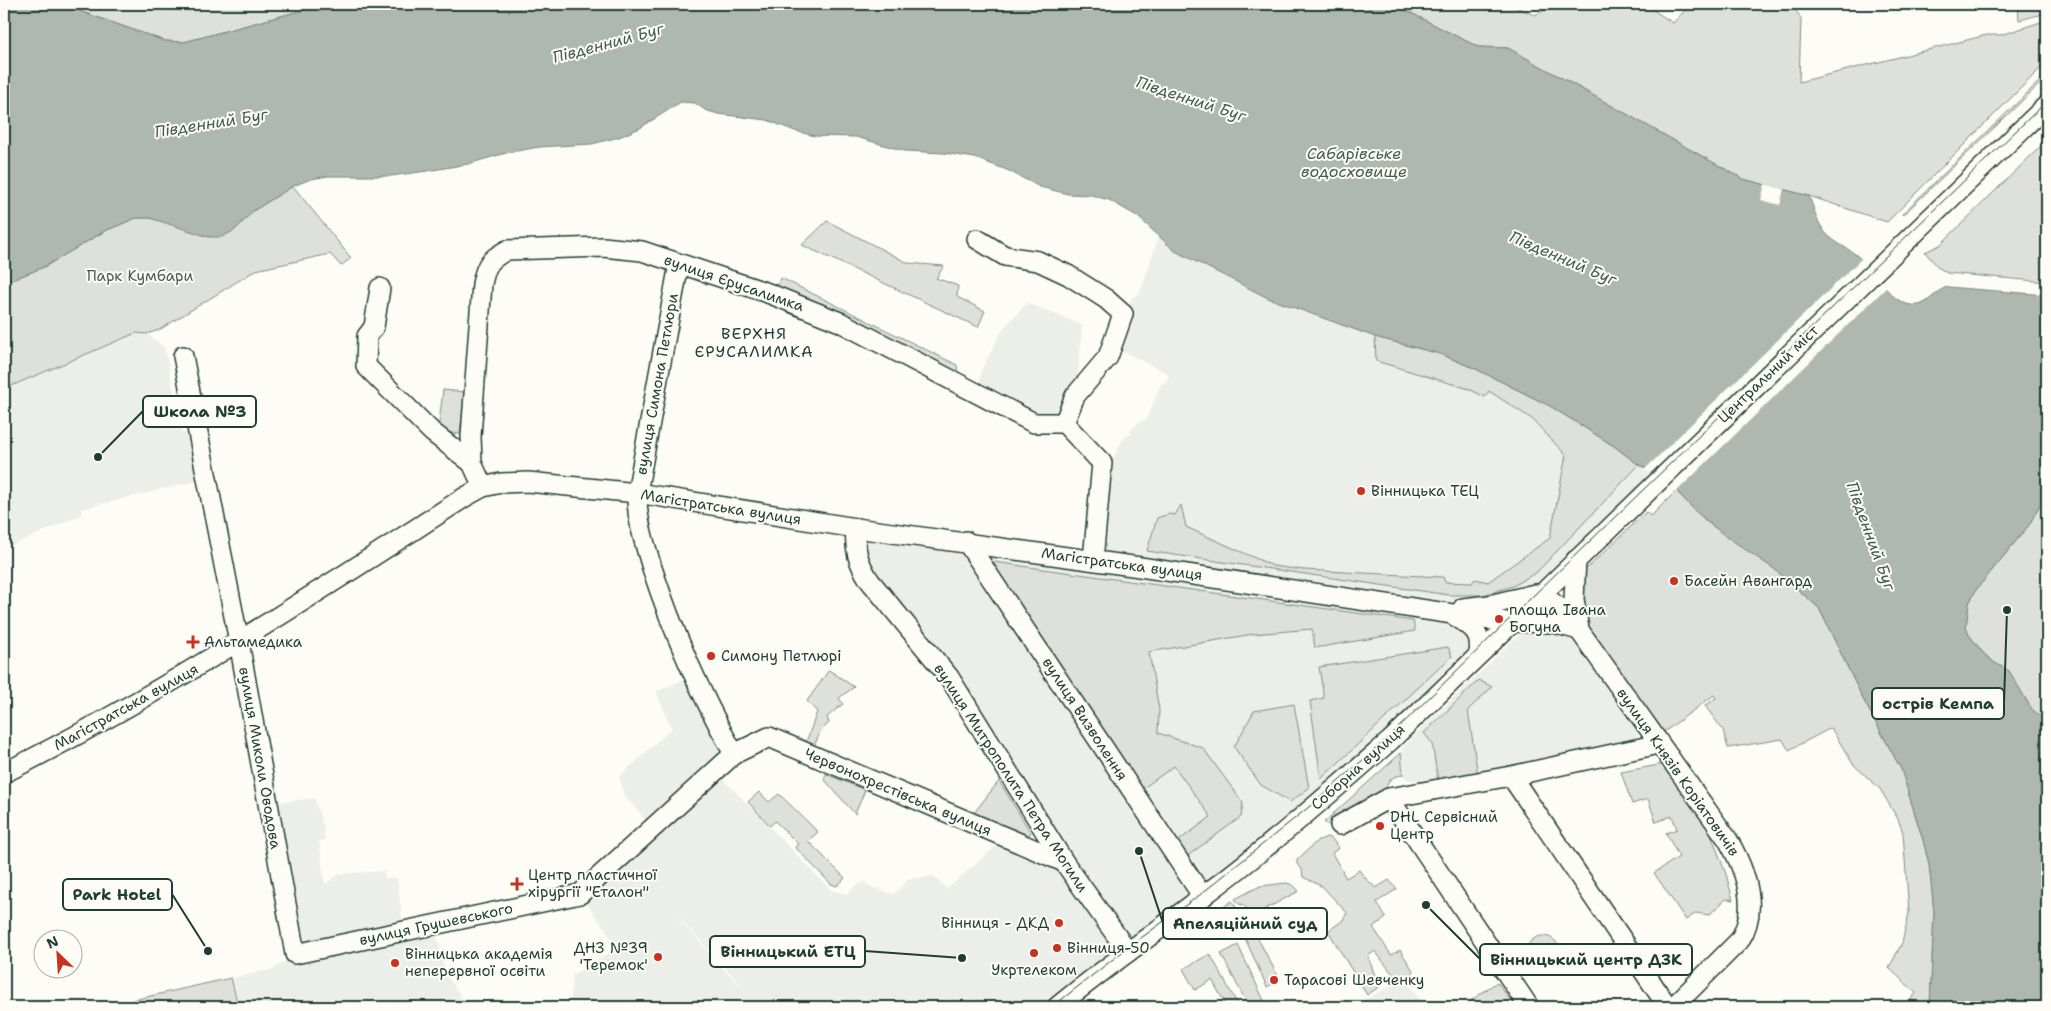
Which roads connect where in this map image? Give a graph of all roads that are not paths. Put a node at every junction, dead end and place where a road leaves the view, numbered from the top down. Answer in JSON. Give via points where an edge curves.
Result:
{"nodes":[{"id":1,"x":2047,"y":105,"type":"edge"},
{"id":2,"x":977,"y":239,"type":"dead end"},
{"id":3,"x":679,"y":264,"type":"junction"},
{"id":4,"x":380,"y":288,"type":"dead end"},
{"id":5,"x":183,"y":356,"type":"dead end"},
{"id":6,"x":1064,"y":423,"type":"junction"},
{"id":7,"x":472,"y":463,"type":"junction"},
{"id":8,"x":483,"y":487,"type":"junction"},
{"id":9,"x":636,"y":493,"type":"junction"},
{"id":10,"x":1636,"y":502,"type":"joint"},
{"id":11,"x":856,"y":528,"type":"junction"},
{"id":12,"x":966,"y":542,"type":"junction"},
{"id":13,"x":1094,"y":560,"type":"junction"},
{"id":14,"x":1576,"y":560,"type":"junction"},
{"id":15,"x":1541,"y":594,"type":"junction"},
{"id":16,"x":1446,"y":612,"type":"junction"},
{"id":17,"x":1512,"y":622,"type":"junction"},
{"id":18,"x":1579,"y":630,"type":"junction"},
{"id":19,"x":239,"y":642,"type":"junction"},
{"id":20,"x":1478,"y":654,"type":"junction"},
{"id":21,"x":1657,"y":740,"type":"junction"},
{"id":22,"x":734,"y":754,"type":"junction"},
{"id":23,"x":4,"y":773,"type":"edge"},
{"id":24,"x":1511,"y":776,"type":"junction"},
{"id":25,"x":1389,"y":798,"type":"junction"},
{"id":26,"x":1340,"y":825,"type":"dead end"},
{"id":27,"x":1064,"y":862,"type":"junction"},
{"id":28,"x":1203,"y":897,"type":"junction"},
{"id":29,"x":1128,"y":952,"type":"junction"},
{"id":30,"x":294,"y":954,"type":"joint"},
{"id":31,"x":1076,"y":1001,"type":"edge"},
{"id":32,"x":1057,"y":1007,"type":"edge"},
{"id":33,"x":1529,"y":1007,"type":"edge"},
{"id":34,"x":1668,"y":1007,"type":"edge"},
{"id":35,"x":1673,"y":1007,"type":"edge"}],
"edges":[{"from":1,"to":10,"type":"street","name":"Центральний міст"},
{"from":2,"to":6,"type":"street","via":[[1006,256],[1038,261],[1068,274],[1123,314],[1108,357],[1075,396]]},
{"from":3,"to":6,"type":"street","name":"вулиця Єрусалимка","via":[[768,293],[840,322],[1034,423]]},
{"from":3,"to":7,"type":"street","name":"вулиця Єрусалимка","via":[[642,251],[603,247],[507,250],[494,257],[486,266],[482,284],[471,436]]},
{"from":3,"to":9,"type":"street","name":"вулиця Симона Петлюри"},
{"from":4,"to":7,"type":"street","via":[[374,327],[368,336],[366,366],[432,432]]},
{"from":5,"to":19,"type":"street","name":"вулиця Миколи Оводова"},
{"from":6,"to":13,"type":"street","via":[[1102,463]]},
{"from":7,"to":8,"type":"street","name":"вулиця Єрусалимка"},
{"from":8,"to":9,"type":"street","name":"Магістратська вулиця","via":[[528,482]]},
{"from":8,"to":19,"type":"street","name":"Магістратська вулиця"},
{"from":9,"to":11,"type":"street","name":"Магістратська вулиця"},
{"from":9,"to":22,"type":"street","name":"вулиця Симона Петлюри","via":[[636,510],[672,624]]},
{"from":10,"to":14,"type":"street","name":"Соборна вулиця"},
{"from":11,"to":12,"type":"street","name":"Магістратська вулиця"},
{"from":11,"to":27,"type":"street","name":"вулиця Митрополита Петра Могили","via":[[856,554],[870,581],[949,676]]},
{"from":12,"to":13,"type":"street","name":"Магістратська вулиця"},
{"from":12,"to":28,"type":"street","name":"вулиця Визволення"},
{"from":13,"to":16,"type":"street","name":"Магістратська вулиця"},
{"from":14,"to":15,"type":"street","name":"Соборна вулиця"},
{"from":14,"to":18,"type":"street","via":[[1574,599]]},
{"from":15,"to":16,"type":"street"},
{"from":15,"to":17,"type":"street","name":"Соборна вулиця"},
{"from":15,"to":18,"type":"street","name":"вулиця Князів Коріатовичів","via":[[1564,611]]},
{"from":16,"to":17,"type":"street","name":"Магістратська вулиця"},
{"from":16,"to":20,"type":"street","via":[[1475,629],[1479,641]]},
{"from":17,"to":18,"type":"street","name":"Магістратська вулиця","via":[[1553,623]]},
{"from":17,"to":20,"type":"street","name":"Соборна вулиця"},
{"from":18,"to":21,"type":"street","name":"вулиця Князів Коріатовичів"},
{"from":19,"to":23,"type":"street","name":"Магістратська вулиця","via":[[72,739]]},
{"from":19,"to":30,"type":"street","name":"вулиця Миколи Оводова"},
{"from":20,"to":28,"type":"street","name":"Соборна вулиця","via":[[1391,740]]},
{"from":21,"to":24,"type":"street","name":"Соборна вулиця","via":[[1650,746]]},
{"from":21,"to":35,"type":"street","name":"вулиця Князів Коріатовичів","via":[[1735,852],[1750,903],[1747,927],[1739,942]]},
{"from":22,"to":27,"type":"street","name":"Червонохрестівська вулиця","via":[[769,737]]},
{"from":22,"to":30,"type":"street","name":"вулиця Грушевського","via":[[580,894]]},
{"from":24,"to":25,"type":"street","name":"Соборна вулиця"},
{"from":24,"to":34,"type":"street"},
{"from":25,"to":26,"type":"street","name":"Соборна вулиця"},
{"from":25,"to":33,"type":"street"},
{"from":27,"to":29,"type":"street","name":"вулиця Митрополита Петра Могили"},
{"from":28,"to":29,"type":"street","name":"Соборна вулиця"},
{"from":29,"to":31,"type":"street","name":"Соборна вулиця"},
{"from":31,"to":32,"type":"street","name":"Соборна вулиця"}]}
